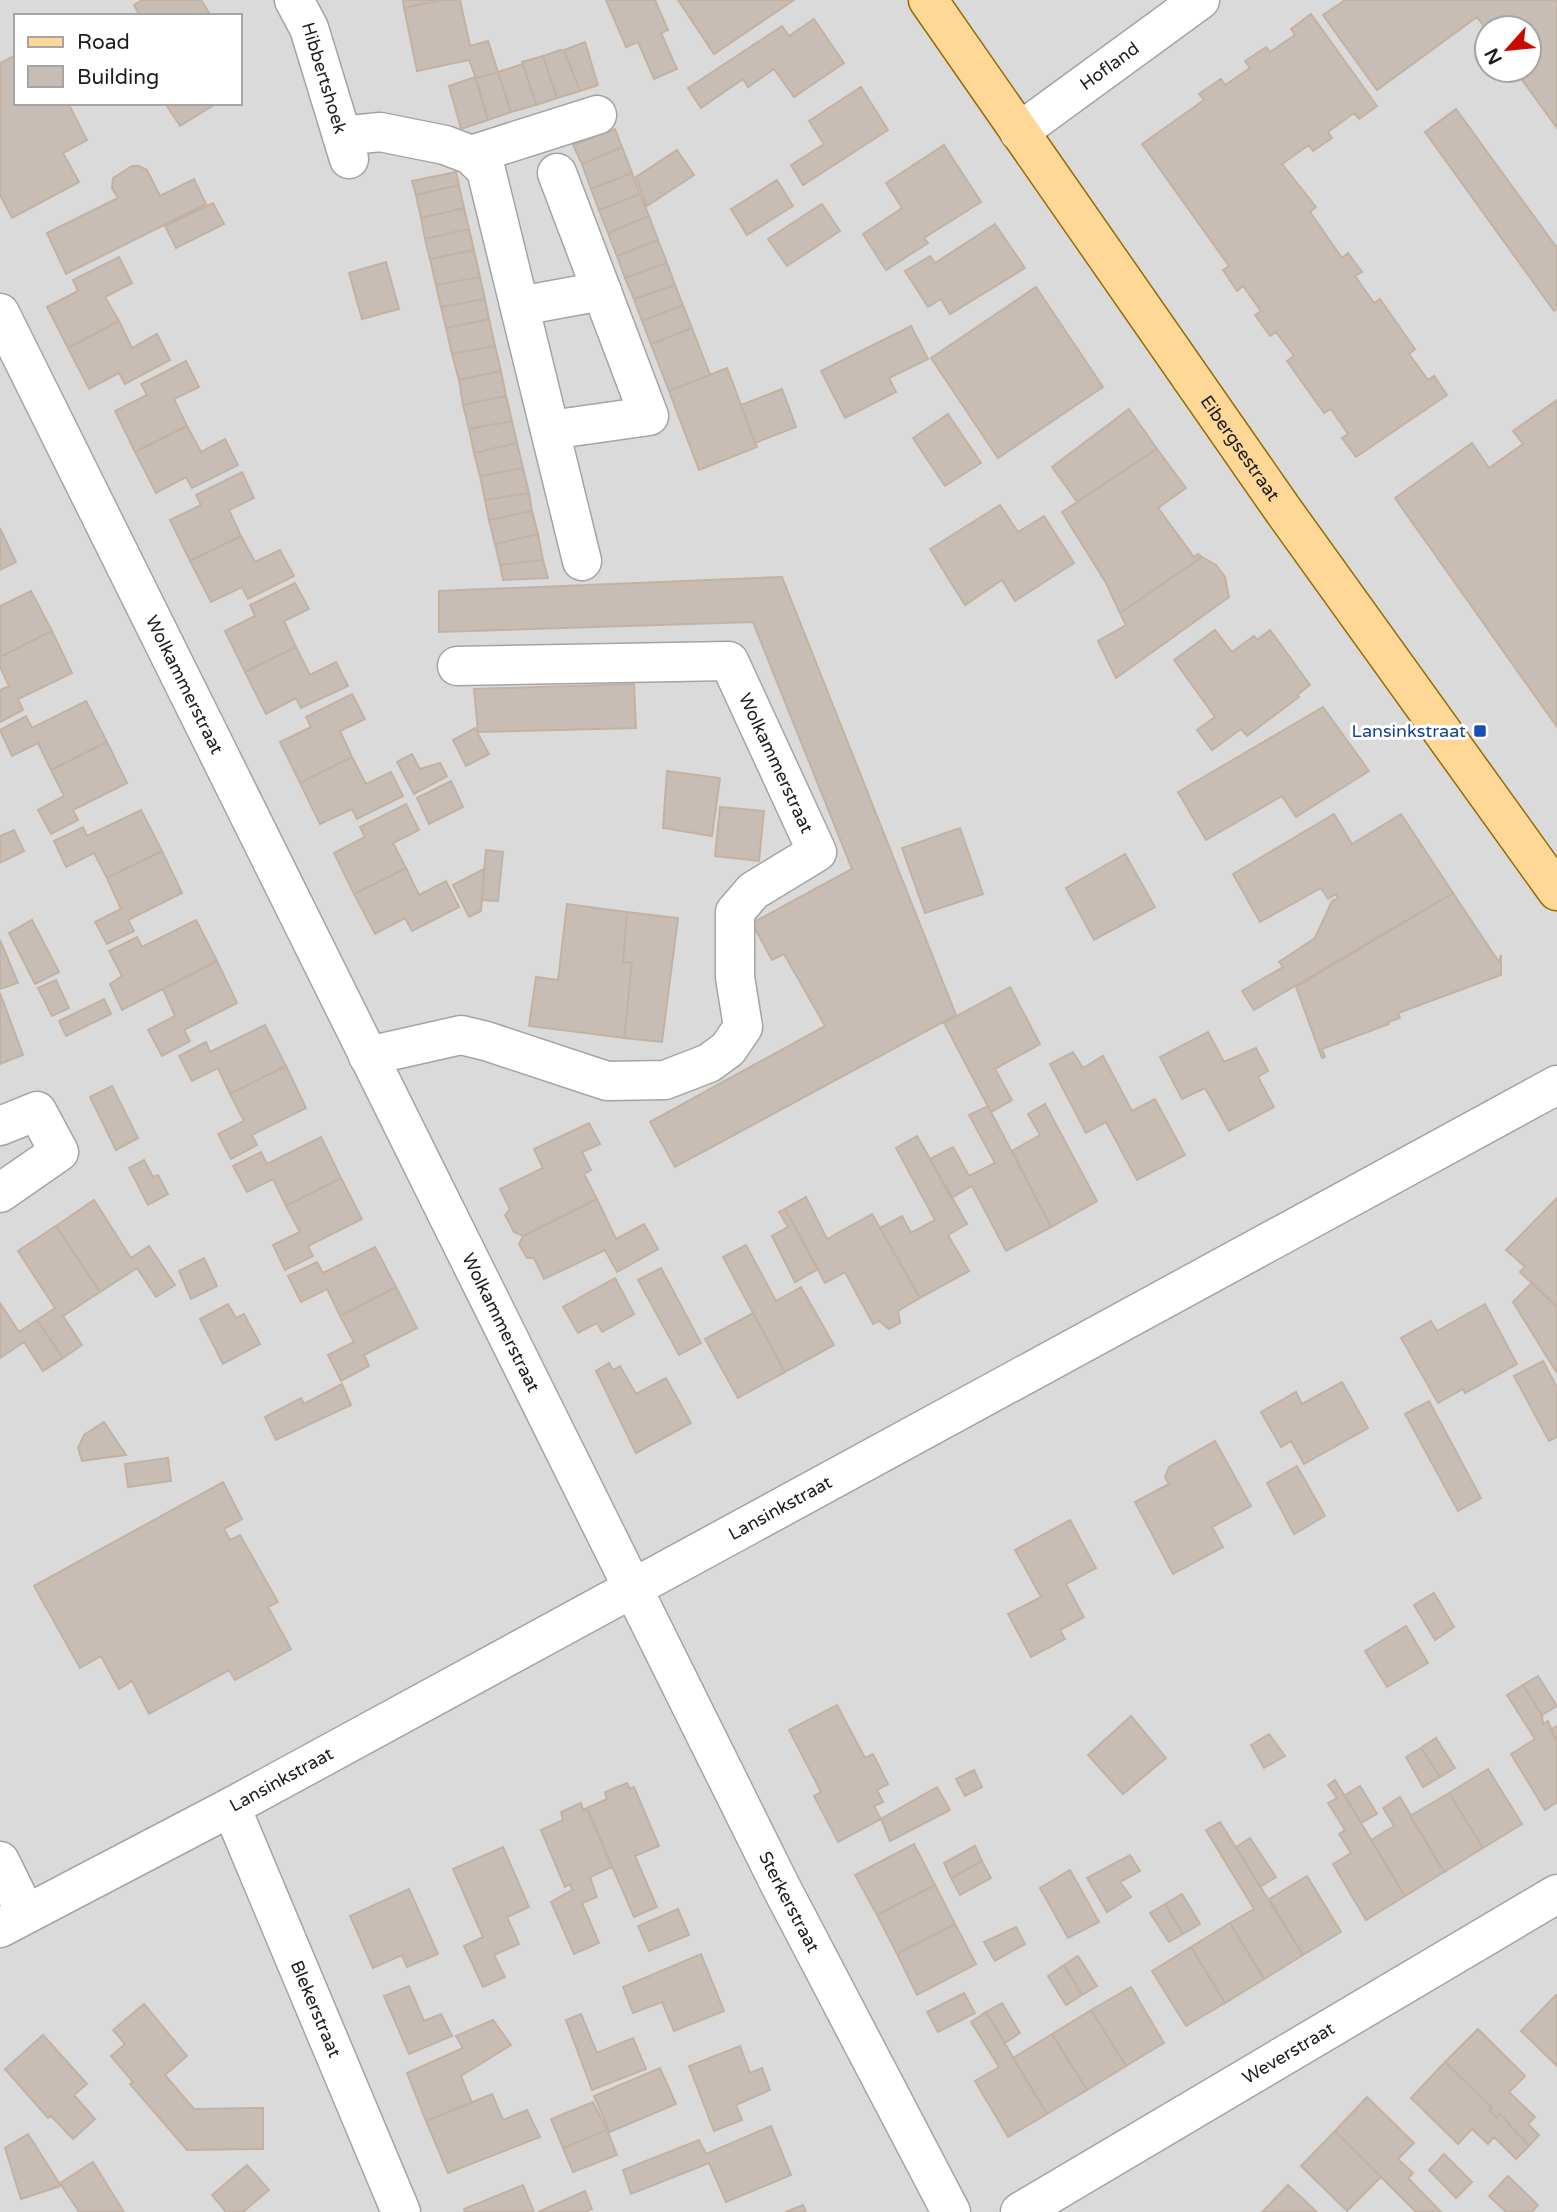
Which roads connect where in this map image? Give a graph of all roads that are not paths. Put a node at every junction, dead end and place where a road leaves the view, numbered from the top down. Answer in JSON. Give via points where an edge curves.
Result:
{"nodes":[{"id":1,"x":295,"y":0,"type":"edge"},
{"id":2,"x":928,"y":0,"type":"edge"},
{"id":3,"x":1200,"y":0,"type":"edge"},
{"id":4,"x":597,"y":115,"type":"dead end"},
{"id":5,"x":1019,"y":132,"type":"junction"},
{"id":6,"x":471,"y":155,"type":"junction"},
{"id":7,"x":557,"y":173,"type":"dead end"},
{"id":8,"x":601,"y":291,"type":"junction"},
{"id":9,"x":520,"y":306,"type":"junction"},
{"id":10,"x":0,"y":313,"type":"edge"},
{"id":11,"x":550,"y":430,"type":"junction"},
{"id":12,"x":582,"y":561,"type":"dead end"},
{"id":13,"x":457,"y":666,"type":"dead end"},
{"id":14,"x":1557,"y":891,"type":"edge"},
{"id":15,"x":368,"y":1056,"type":"junction"},
{"id":16,"x":1557,"y":1085,"type":"edge"},
{"id":17,"x":0,"y":1126,"type":"edge"},
{"id":18,"x":0,"y":1193,"type":"edge"},
{"id":19,"x":634,"y":1588,"type":"junction"},
{"id":20,"x":231,"y":1807,"type":"junction"},
{"id":21,"x":0,"y":1861,"type":"edge"},
{"id":22,"x":1557,"y":1894,"type":"edge"},
{"id":23,"x":13,"y":1921,"type":"edge"},
{"id":24,"x":401,"y":2212,"type":"edge"},
{"id":25,"x":951,"y":2212,"type":"edge"},
{"id":26,"x":1020,"y":2212,"type":"edge"}],
"edges":[{"from":1,"to":6,"type":"street","name":"Hibbertshoek","via":[[309,28],[345,148],[380,132]]},
{"from":2,"to":5,"type":"main road","name":"Eibergsestraat"},
{"from":3,"to":5,"type":"street","name":"Hofland"},
{"from":4,"to":6,"type":"street"},
{"from":5,"to":14,"type":"main road","name":"Eibergsestraat"},
{"from":6,"to":9,"type":"street","via":[[486,170]]},
{"from":7,"to":8,"type":"street"},
{"from":8,"to":9,"type":"street"},
{"from":8,"to":11,"type":"street","via":[[649,416]]},
{"from":9,"to":11,"type":"street"},
{"from":10,"to":15,"type":"street","name":"Wolkammerstraat"},
{"from":11,"to":12,"type":"street"},
{"from":13,"to":15,"type":"street","name":"Wolkammerstraat","via":[[729,661],[817,852],[753,891],[735,912],[735,977],[743,1027],[728,1049],[709,1063],[665,1080],[607,1082],[461,1035]]},
{"from":15,"to":19,"type":"street","name":"Wolkammerstraat"},
{"from":16,"to":19,"type":"street","name":"Lansinkstraat"},
{"from":17,"to":18,"type":"street","via":[[37,1111],[59,1152]]},
{"from":19,"to":20,"type":"street","name":"Lansinkstraat"},
{"from":19,"to":25,"type":"street","name":"Sterkerstraat","via":[[779,1885]]},
{"from":20,"to":23,"type":"street","name":"Lansinkstraat"},
{"from":20,"to":24,"type":"street","name":"Blekerstraat"},
{"from":21,"to":23,"type":"street"},
{"from":22,"to":26,"type":"street","name":"Weverstraat"}]}
